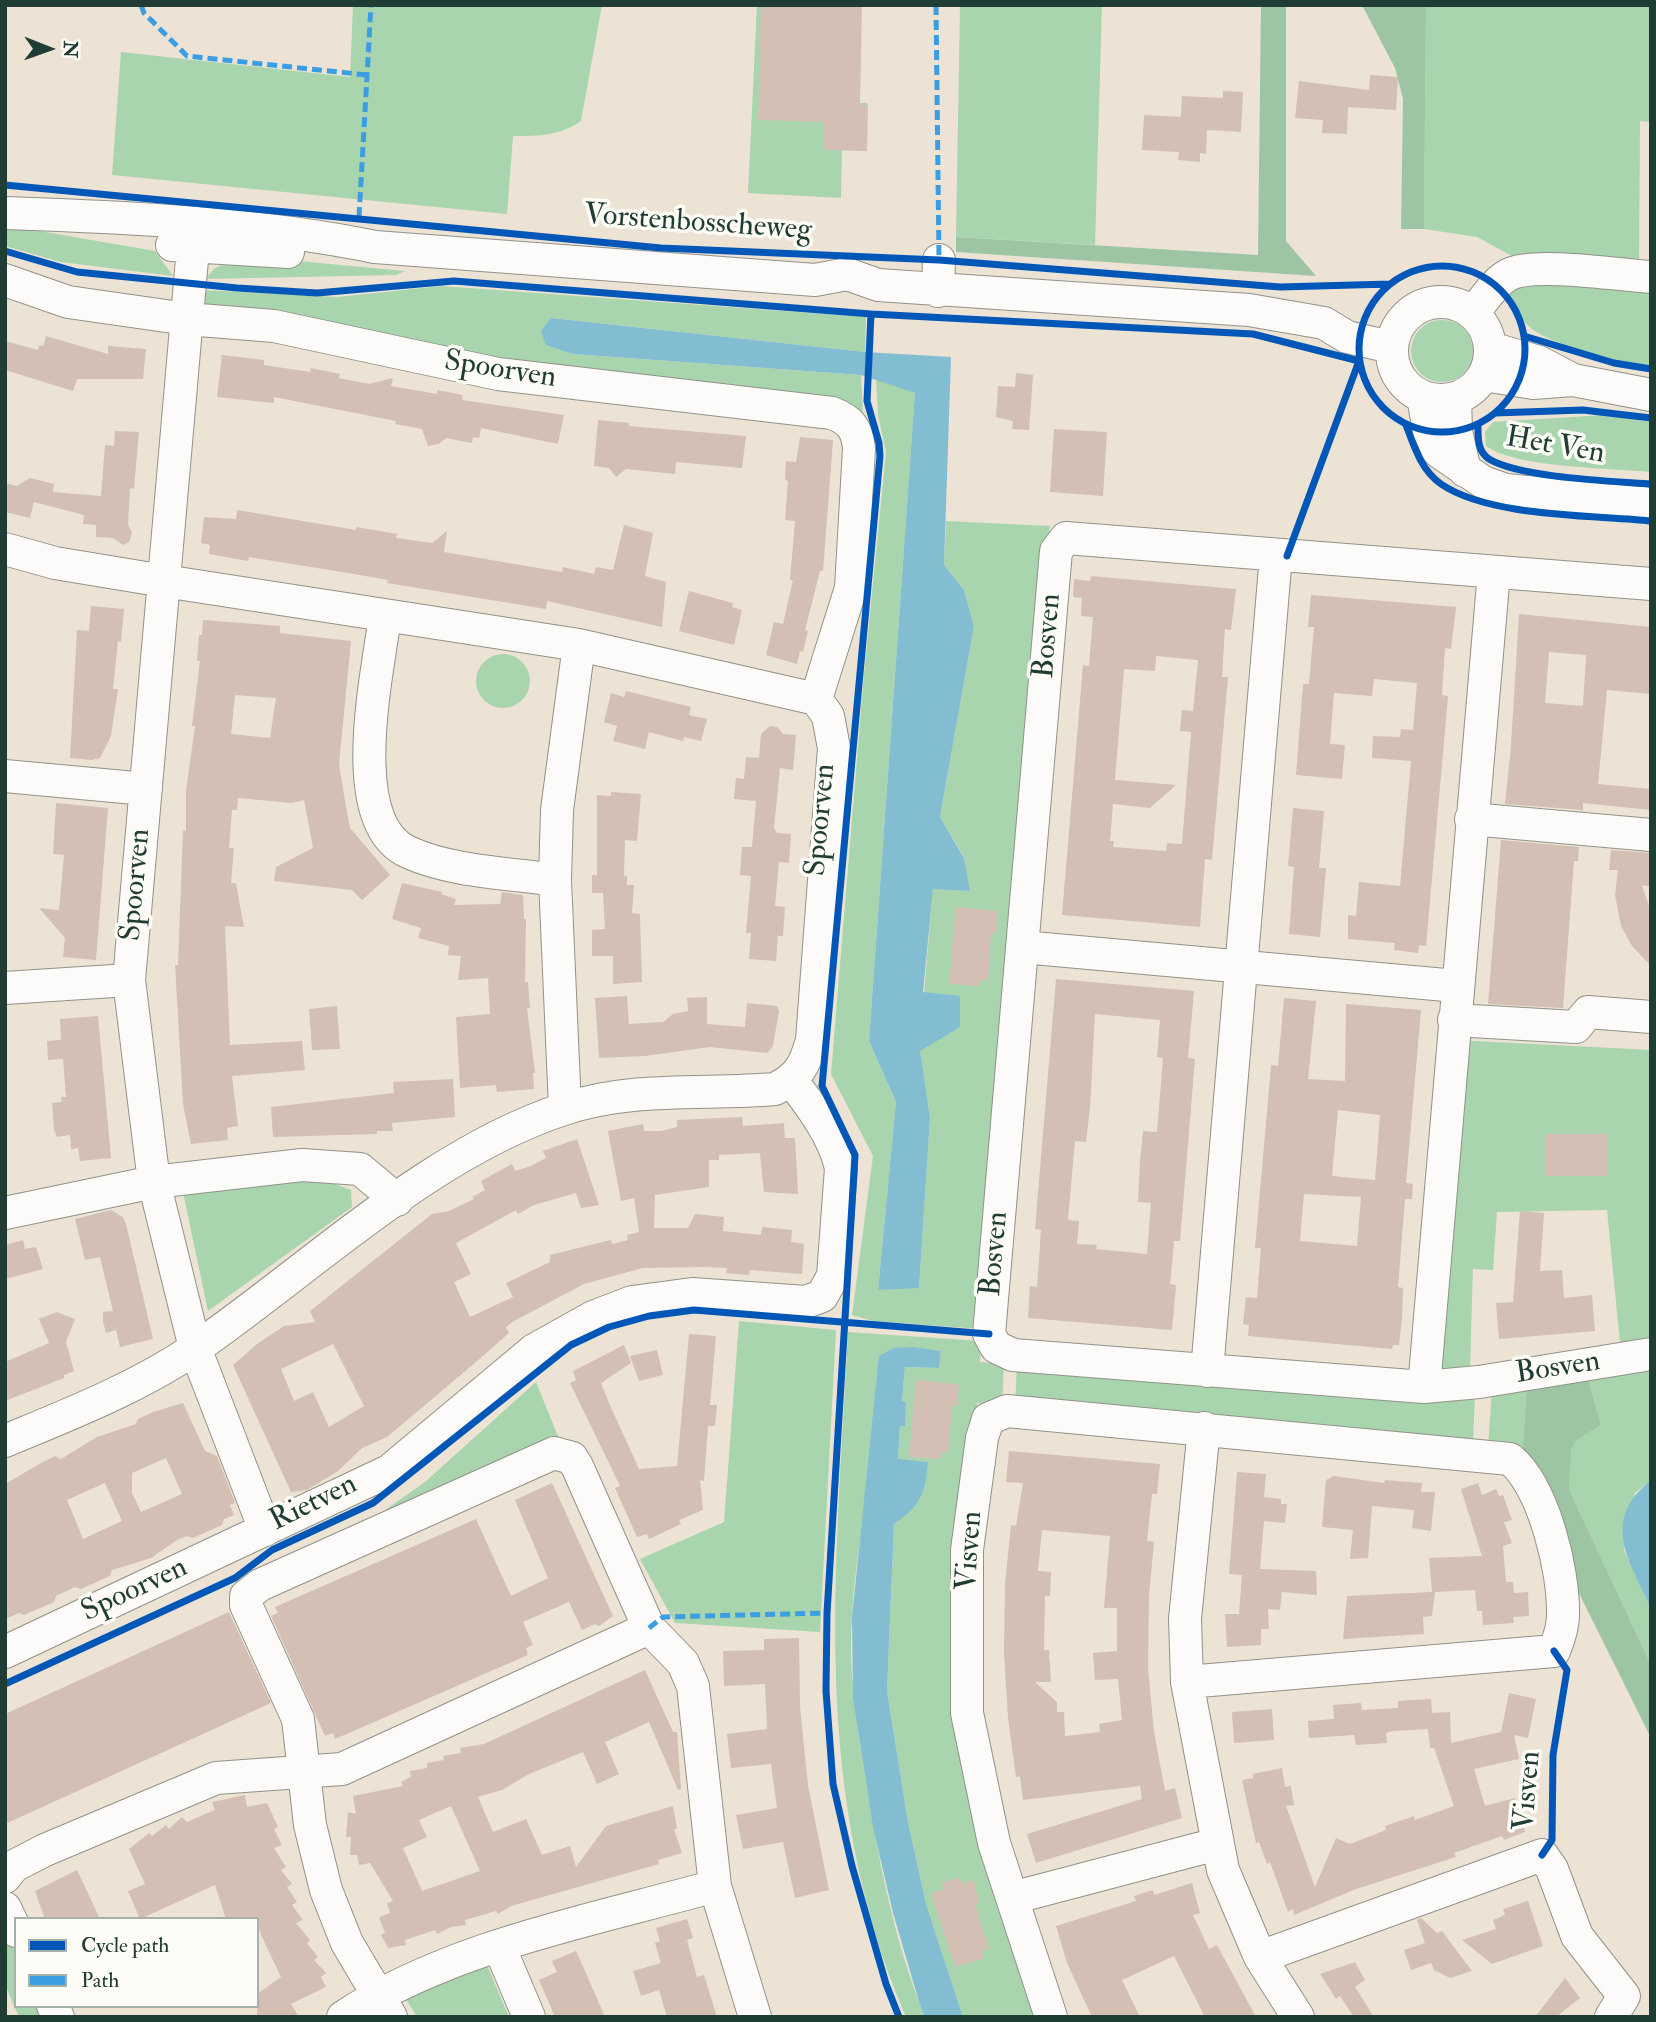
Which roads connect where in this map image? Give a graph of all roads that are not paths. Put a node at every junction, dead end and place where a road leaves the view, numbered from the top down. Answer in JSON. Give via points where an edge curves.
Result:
{"nodes":[{"id":1,"x":5,"y":215,"type":"edge"},
{"id":2,"x":194,"y":236,"type":"junction"},
{"id":3,"x":1651,"y":277,"type":"edge"},
{"id":4,"x":5,"y":280,"type":"edge"},
{"id":5,"x":1473,"y":313,"type":"junction"},
{"id":6,"x":187,"y":319,"type":"junction"},
{"id":7,"x":1395,"y":337,"type":"junction"},
{"id":8,"x":1487,"y":361,"type":"junction"},
{"id":9,"x":1651,"y":395,"type":"edge"},
{"id":10,"x":1423,"y":397,"type":"junction"},
{"id":11,"x":1455,"y":398,"type":"junction"},
{"id":12,"x":1465,"y":471,"type":"junction"},
{"id":13,"x":1651,"y":504,"type":"edge"},
{"id":14,"x":5,"y":549,"type":"edge"},
{"id":15,"x":1276,"y":555,"type":"junction"},
{"id":16,"x":1494,"y":572,"type":"junction"},
{"id":17,"x":164,"y":581,"type":"junction"},
{"id":18,"x":1651,"y":583,"type":"edge"},
{"id":19,"x":385,"y":616,"type":"junction"},
{"id":20,"x":579,"y":645,"type":"junction"},
{"id":21,"x":816,"y":699,"type":"junction"},
{"id":22,"x":5,"y":776,"type":"edge"},
{"id":23,"x":146,"y":789,"type":"junction"},
{"id":24,"x":1471,"y":819,"type":"junction"},
{"id":25,"x":1651,"y":835,"type":"edge"},
{"id":26,"x":555,"y":880,"type":"junction"},
{"id":27,"x":1021,"y":947,"type":"junction"},
{"id":28,"x":1241,"y":967,"type":"junction"},
{"id":29,"x":128,"y":980,"type":"junction"},
{"id":30,"x":1457,"y":986,"type":"junction"},
{"id":31,"x":5,"y":988,"type":"edge"},
{"id":32,"x":1651,"y":1017,"type":"edge"},
{"id":33,"x":1454,"y":1020,"type":"junction"},
{"id":34,"x":792,"y":1081,"type":"junction"},
{"id":35,"x":565,"y":1108,"type":"junction"},
{"id":36,"x":154,"y":1182,"type":"junction"},
{"id":37,"x":397,"y":1200,"type":"junction"},
{"id":38,"x":5,"y":1213,"type":"edge"},
{"id":39,"x":195,"y":1348,"type":"junction"},
{"id":40,"x":1651,"y":1354,"type":"edge"},
{"id":41,"x":1207,"y":1371,"type":"junction"},
{"id":42,"x":1424,"y":1387,"type":"junction"},
{"id":43,"x":1204,"y":1428,"type":"junction"},
{"id":44,"x":5,"y":1441,"type":"edge"},
{"id":45,"x":265,"y":1530,"type":"junction"},
{"id":46,"x":649,"y":1628,"type":"junction"},
{"id":47,"x":5,"y":1652,"type":"edge"},
{"id":48,"x":1187,"y":1682,"type":"junction"},
{"id":49,"x":305,"y":1774,"type":"junction"},
{"id":50,"x":1217,"y":1844,"type":"junction"},
{"id":51,"x":5,"y":1877,"type":"edge"},
{"id":52,"x":715,"y":1886,"type":"junction"},
{"id":53,"x":1012,"y":1898,"type":"junction"},
{"id":54,"x":5,"y":1908,"type":"edge"},
{"id":55,"x":14,"y":1927,"type":"edge"},
{"id":56,"x":499,"y":1946,"type":"junction"},
{"id":57,"x":1261,"y":1957,"type":"junction"},
{"id":58,"x":384,"y":2007,"type":"edge"},
{"id":59,"x":344,"y":2017,"type":"edge"},
{"id":60,"x":529,"y":2017,"type":"edge"},
{"id":61,"x":755,"y":2017,"type":"edge"},
{"id":62,"x":1051,"y":2017,"type":"edge"},
{"id":63,"x":1298,"y":2017,"type":"edge"},
{"id":64,"x":1611,"y":2017,"type":"edge"}],
"edges":[{"from":1,"to":2,"type":"street","name":"Vorstenbosscheweg","via":[[81,233]]},
{"from":2,"to":6,"type":"street","name":"Spoorven"},
{"from":2,"to":7,"type":"street","name":"Vorstenbosscheweg","via":[[320,253],[375,247],[815,280],[847,274],[877,285],[938,276],[1249,310],[1324,323],[1349,318]]},
{"from":3,"to":5,"type":"street","via":[[1553,270],[1512,273]]},
{"from":4,"to":6,"type":"street","name":"Spoorven","via":[[68,302]]},
{"from":5,"to":7,"type":"street","via":[[1443,300],[1426,303],[1411,310]]},
{"from":5,"to":8,"type":"street","via":[[1482,323]]},
{"from":6,"to":17,"type":"street","name":"Spoorven"},
{"from":6,"to":21,"type":"street","name":"Spoorven","via":[[275,326],[498,374],[844,417],[853,426],[859,448],[850,588]]},
{"from":7,"to":10,"type":"street","via":[[1393,367],[1400,380]]},
{"from":8,"to":9,"type":"street","via":[[1533,383],[1573,380]]},
{"from":8,"to":11,"type":"street","via":[[1476,386]]},
{"from":10,"to":11,"type":"street"},
{"from":10,"to":12,"type":"street","name":"Het Ven","via":[[1438,451]]},
{"from":11,"to":12,"type":"street","name":"Het Ven"},
{"from":12,"to":13,"type":"street","name":"Het Ven","via":[[1506,490]]},
{"from":14,"to":17,"type":"street","via":[[55,563]]},
{"from":15,"to":16,"type":"street","name":"Bosven"},
{"from":15,"to":27,"type":"street","name":"Bosven","via":[[1078,537],[1066,538],[1056,551]]},
{"from":15,"to":28,"type":"street"},
{"from":16,"to":18,"type":"street","name":"Bosven"},
{"from":16,"to":24,"type":"street"},
{"from":17,"to":19,"type":"street"},
{"from":17,"to":23,"type":"street","name":"Spoorven"},
{"from":19,"to":20,"type":"street"},
{"from":19,"to":26,"type":"street","via":[[368,766],[372,803],[387,834],[405,851],[435,862]]},
{"from":20,"to":21,"type":"street"},
{"from":20,"to":26,"type":"street","via":[[557,810]]},
{"from":21,"to":34,"type":"street","name":"Spoorven","via":[[828,716],[834,748],[812,1040],[804,1067]]},
{"from":22,"to":23,"type":"street","name":"Spoorven"},
{"from":23,"to":29,"type":"street","name":"Spoorven"},
{"from":24,"to":25,"type":"street"},
{"from":24,"to":30,"type":"street"},
{"from":26,"to":35,"type":"street"},
{"from":27,"to":28,"type":"street"},
{"from":27,"to":41,"type":"street","name":"Bosven","via":[[989,1334],[996,1347],[1013,1355]]},
{"from":28,"to":30,"type":"street"},
{"from":28,"to":41,"type":"street"},
{"from":29,"to":31,"type":"street","name":"Spoorven"},
{"from":29,"to":36,"type":"street","name":"Spoorven"},
{"from":30,"to":33,"type":"street"},
{"from":32,"to":33,"type":"street","via":[[1588,1012],[1576,1027]]},
{"from":33,"to":42,"type":"street"},
{"from":34,"to":35,"type":"street","via":[[775,1089],[638,1095]]},
{"from":34,"to":45,"type":"street","name":"Spoorven","via":[[820,1121],[841,1168],[833,1276],[822,1296],[806,1302],[692,1294],[632,1301],[593,1317],[534,1350],[389,1471]]},
{"from":35,"to":37,"type":"street","via":[[449,1164]]},
{"from":36,"to":37,"type":"street","via":[[302,1165],[360,1169]]},
{"from":36,"to":38,"type":"street"},
{"from":36,"to":39,"type":"street","name":"Spoorven"},
{"from":37,"to":39,"type":"street"},
{"from":39,"to":44,"type":"street","via":[[91,1405]]},
{"from":39,"to":45,"type":"street","name":"Spoorven"},
{"from":40,"to":42,"type":"street","name":"Bosven"},
{"from":41,"to":42,"type":"street","name":"Bosven"},
{"from":43,"to":48,"type":"street","via":[[1185,1619]]},
{"from":43,"to":48,"type":"street","name":"Visven","via":[[1510,1459],[1530,1481],[1539,1505],[1560,1573],[1563,1615],[1554,1651]]},
{"from":43,"to":53,"type":"street","name":"Visven","via":[[1007,1411],[988,1419],[967,1550],[967,1713],[994,1843]]},
{"from":45,"to":47,"type":"street","name":"Spoorven"},
{"from":46,"to":49,"type":"street","via":[[342,1769]]},
{"from":46,"to":49,"type":"street","name":"Rietven","via":[[577,1466],[572,1458],[554,1453],[260,1585],[246,1596],[246,1605],[298,1719]]},
{"from":46,"to":52,"type":"street","name":"Rietven","via":[[683,1663],[693,1686]]},
{"from":48,"to":50,"type":"street"},
{"from":49,"to":51,"type":"street","via":[[216,1779],[45,1850],[14,1866]]},
{"from":49,"to":58,"type":"street","name":"Rietven","via":[[310,1825],[326,1889],[347,1943]]},
{"from":50,"to":53,"type":"street"},
{"from":50,"to":57,"type":"street","via":[[1223,1870]]},
{"from":52,"to":56,"type":"street"},
{"from":52,"to":61,"type":"street","name":"Rietven"},
{"from":53,"to":62,"type":"street","name":"Visven"},
{"from":54,"to":55,"type":"street"},
{"from":56,"to":58,"type":"street","via":[[408,1981]]},
{"from":56,"to":60,"type":"street"},
{"from":57,"to":63,"type":"street"},
{"from":57,"to":64,"type":"street","name":"Visven","via":[[1542,1855],[1552,1869],[1577,1936],[1624,1996]]},
{"from":58,"to":59,"type":"street"}]}
